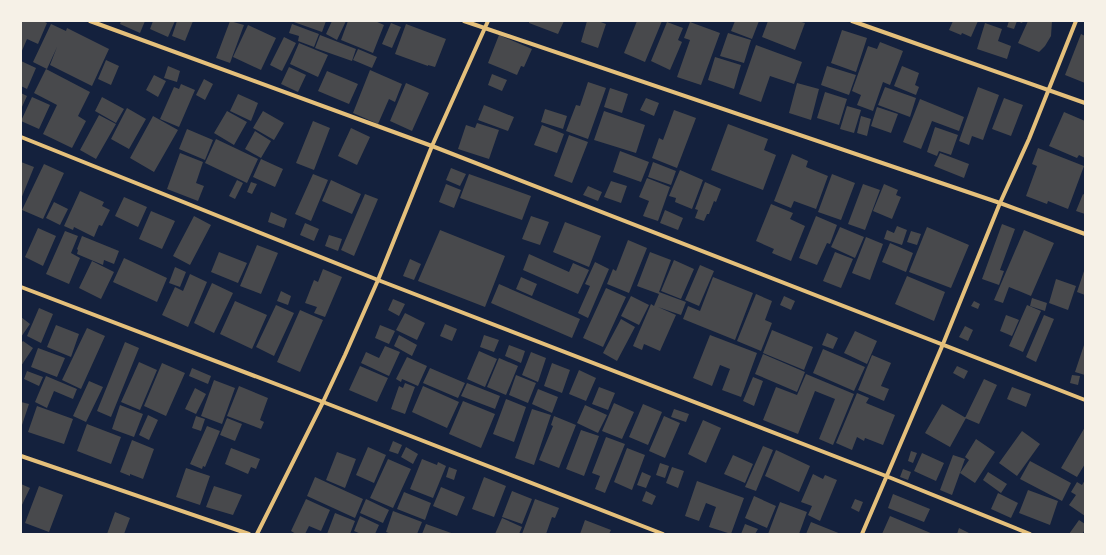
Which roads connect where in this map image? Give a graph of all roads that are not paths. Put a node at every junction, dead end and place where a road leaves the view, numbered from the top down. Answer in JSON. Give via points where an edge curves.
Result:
{"nodes":[{"id":1,"x":90,"y":21,"type":"edge"},
{"id":2,"x":464,"y":21,"type":"edge"},
{"id":3,"x":488,"y":21,"type":"edge"},
{"id":4,"x":852,"y":21,"type":"edge"},
{"id":5,"x":1076,"y":21,"type":"edge"},
{"id":6,"x":484,"y":28,"type":"junction"},
{"id":7,"x":1048,"y":90,"type":"junction"},
{"id":8,"x":1085,"y":103,"type":"edge"},
{"id":9,"x":21,"y":137,"type":"edge"},
{"id":10,"x":432,"y":146,"type":"junction"},
{"id":11,"x":1000,"y":203,"type":"junction"},
{"id":12,"x":1085,"y":234,"type":"edge"},
{"id":13,"x":378,"y":280,"type":"junction"},
{"id":14,"x":21,"y":287,"type":"edge"},
{"id":15,"x":943,"y":344,"type":"junction"},
{"id":16,"x":1085,"y":400,"type":"edge"},
{"id":17,"x":323,"y":402,"type":"junction"},
{"id":18,"x":21,"y":456,"type":"edge"},
{"id":19,"x":886,"y":476,"type":"junction"},
{"id":20,"x":249,"y":534,"type":"edge"},
{"id":21,"x":257,"y":534,"type":"edge"},
{"id":22,"x":663,"y":534,"type":"edge"},
{"id":23,"x":862,"y":534,"type":"edge"},
{"id":24,"x":1030,"y":534,"type":"edge"}],
"edges":[{"from":1,"to":10,"type":"street"},
{"from":2,"to":6,"type":"street"},
{"from":3,"to":6,"type":"street"},
{"from":4,"to":7,"type":"street"},
{"from":5,"to":7,"type":"street"},
{"from":6,"to":10,"type":"street"},
{"from":6,"to":11,"type":"street"},
{"from":7,"to":8,"type":"street"},
{"from":7,"to":11,"type":"street"},
{"from":9,"to":13,"type":"street"},
{"from":10,"to":13,"type":"street"},
{"from":10,"to":15,"type":"street"},
{"from":11,"to":12,"type":"street"},
{"from":11,"to":15,"type":"street"},
{"from":13,"to":17,"type":"street"},
{"from":13,"to":19,"type":"street"},
{"from":14,"to":17,"type":"street"},
{"from":15,"to":16,"type":"street"},
{"from":15,"to":19,"type":"street"},
{"from":17,"to":21,"type":"street"},
{"from":17,"to":22,"type":"street"},
{"from":18,"to":20,"type":"street"},
{"from":19,"to":23,"type":"street"},
{"from":19,"to":24,"type":"street"}]}
